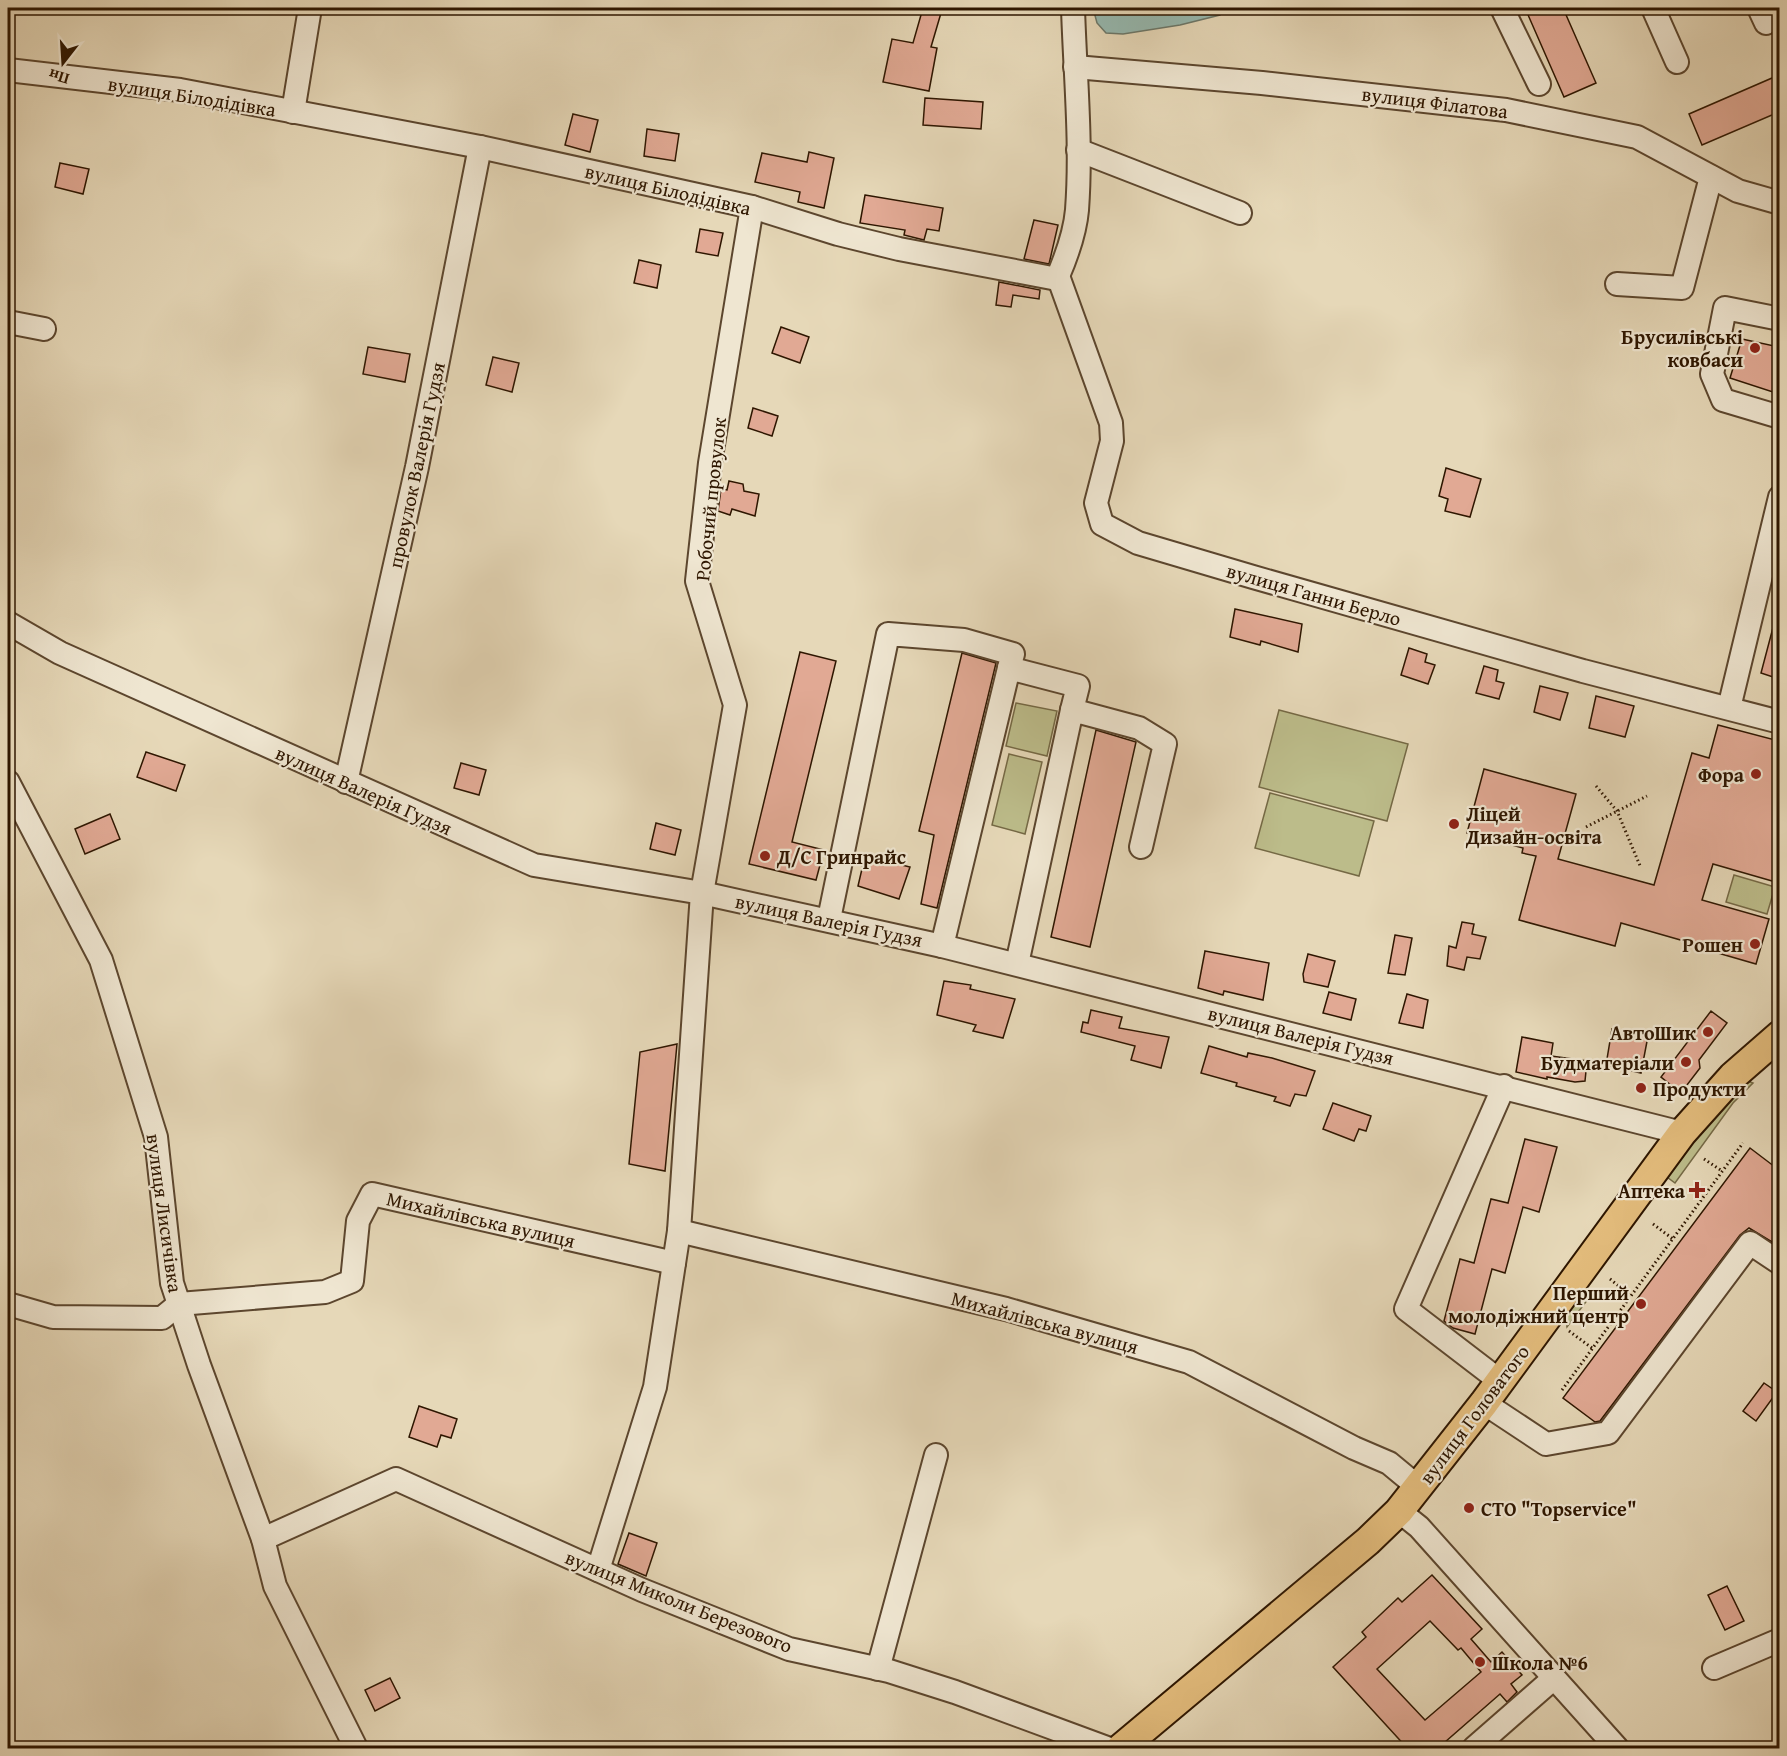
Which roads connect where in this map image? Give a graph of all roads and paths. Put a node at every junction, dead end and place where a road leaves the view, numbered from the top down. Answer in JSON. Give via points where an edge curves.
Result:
{"nodes":[{"id":1,"x":310,"y":8,"type":"edge"},
{"id":2,"x":1073,"y":8,"type":"edge"},
{"id":3,"x":1502,"y":8,"type":"edge"},
{"id":4,"x":1653,"y":8,"type":"edge"},
{"id":5,"x":1677,"y":62,"type":"dead end"},
{"id":6,"x":1075,"y":67,"type":"junction"},
{"id":7,"x":8,"y":70,"type":"edge"},
{"id":8,"x":1539,"y":84,"type":"dead end"},
{"id":9,"x":292,"y":112,"type":"junction"},
{"id":10,"x":480,"y":147,"type":"junction"},
{"id":11,"x":1078,"y":150,"type":"junction"},
{"id":12,"x":1711,"y":177,"type":"junction"},
{"id":13,"x":1779,"y":203,"type":"edge"},
{"id":14,"x":752,"y":207,"type":"junction"},
{"id":15,"x":1240,"y":213,"type":"dead end"},
{"id":16,"x":1058,"y":276,"type":"junction"},
{"id":17,"x":1617,"y":284,"type":"dead end"},
{"id":18,"x":1779,"y":319,"type":"edge"},
{"id":19,"x":8,"y":322,"type":"edge"},
{"id":20,"x":44,"y":329,"type":"dead end"},
{"id":21,"x":1779,"y":417,"type":"edge"},
{"id":22,"x":1779,"y":497,"type":"edge"},
{"id":23,"x":8,"y":623,"type":"edge"},
{"id":24,"x":1009,"y":668,"type":"junction"},
{"id":25,"x":1729,"y":708,"type":"junction"},
{"id":26,"x":1072,"y":710,"type":"junction"},
{"id":27,"x":1779,"y":722,"type":"edge"},
{"id":28,"x":8,"y":782,"type":"edge"},
{"id":29,"x":346,"y":783,"type":"junction"},
{"id":30,"x":1596,"y":786,"type":"dead end"},
{"id":31,"x":1647,"y":796,"type":"dead end"},
{"id":32,"x":1617,"y":811,"type":"junction"},
{"id":33,"x":1586,"y":826,"type":"dead end"},
{"id":34,"x":1141,"y":847,"type":"dead end"},
{"id":35,"x":1641,"y":868,"type":"dead end"},
{"id":36,"x":702,"y":893,"type":"junction"},
{"id":37,"x":829,"y":919,"type":"junction"},
{"id":38,"x":942,"y":945,"type":"junction"},
{"id":39,"x":1017,"y":964,"type":"junction"},
{"id":40,"x":1779,"y":1035,"type":"edge"},
{"id":41,"x":1504,"y":1086,"type":"junction"},
{"id":42,"x":1683,"y":1133,"type":"junction"},
{"id":43,"x":1743,"y":1143,"type":"dead end"},
{"id":44,"x":1704,"y":1159,"type":"dead end"},
{"id":45,"x":1722,"y":1172,"type":"junction"},
{"id":46,"x":1653,"y":1224,"type":"dead end"},
{"id":47,"x":679,"y":1231,"type":"junction"},
{"id":48,"x":1673,"y":1239,"type":"junction"},
{"id":49,"x":674,"y":1263,"type":"junction"},
{"id":50,"x":1779,"y":1263,"type":"edge"},
{"id":51,"x":1610,"y":1279,"type":"dead end"},
{"id":52,"x":1631,"y":1296,"type":"junction"},
{"id":53,"x":8,"y":1304,"type":"edge"},
{"id":54,"x":179,"y":1304,"type":"junction"},
{"id":55,"x":1569,"y":1331,"type":"dead end"},
{"id":56,"x":1593,"y":1348,"type":"junction"},
{"id":57,"x":1562,"y":1390,"type":"dead end"},
{"id":58,"x":1492,"y":1392,"type":"junction"},
{"id":59,"x":936,"y":1455,"type":"dead end"},
{"id":60,"x":1418,"y":1487,"type":"junction"},
{"id":61,"x":1399,"y":1511,"type":"junction"},
{"id":62,"x":263,"y":1539,"type":"junction"},
{"id":63,"x":598,"y":1570,"type":"junction"},
{"id":64,"x":1779,"y":1640,"type":"edge"},
{"id":65,"x":1714,"y":1668,"type":"dead end"},
{"id":66,"x":878,"y":1669,"type":"junction"},
{"id":67,"x":1554,"y":1678,"type":"junction"},
{"id":68,"x":356,"y":1749,"type":"edge"},
{"id":69,"x":1107,"y":1749,"type":"edge"},
{"id":70,"x":1121,"y":1749,"type":"edge"},
{"id":71,"x":1474,"y":1749,"type":"edge"},
{"id":72,"x":1617,"y":1749,"type":"edge"}],
"edges":[{"from":1,"to":9,"type":"street"},
{"from":2,"to":6,"type":"street"},
{"from":3,"to":8,"type":"street"},
{"from":4,"to":5,"type":"street"},
{"from":6,"to":11,"type":"street"},
{"from":6,"to":12,"type":"street","name":"вулиця Філатова","via":[[1506,110],[1637,137]]},
{"from":7,"to":9,"type":"street","name":"вулиця Білодідівка","via":[[180,90]]},
{"from":9,"to":10,"type":"street","name":"вулиця Білодідівка"},
{"from":10,"to":14,"type":"street","name":"вулиця Білодідівка"},
{"from":10,"to":29,"type":"street","name":"провулок Валерія Гудзя","via":[[417,467]]},
{"from":11,"to":15,"type":"street"},
{"from":11,"to":16,"type":"street","via":[[1077,212],[1070,249]]},
{"from":12,"to":13,"type":"street","name":"вулиця Філатова","via":[[1738,191]]},
{"from":12,"to":17,"type":"street","via":[[1682,288]]},
{"from":14,"to":16,"type":"street","name":"вулиця Білодідівка","via":[[898,249]]},
{"from":14,"to":36,"type":"street","name":"Робочий провулок","via":[[711,463],[697,581],[735,705]]},
{"from":16,"to":25,"type":"street","name":"вулиця Ганни Берло","via":[[1111,423],[1112,441],[1096,503],[1102,524],[1138,543],[1253,577],[1583,671]]},
{"from":18,"to":21,"type":"street","via":[[1725,308],[1712,374],[1723,400]]},
{"from":19,"to":20,"type":"street"},
{"from":22,"to":25,"type":"street"},
{"from":23,"to":29,"type":"street","name":"вулиця Валерія Гудзя","via":[[60,653]]},
{"from":24,"to":26,"type":"street","via":[[1078,687]]},
{"from":24,"to":37,"type":"street","via":[[1012,654],[964,640],[888,634]]},
{"from":24,"to":38,"type":"street"},
{"from":25,"to":27,"type":"street","name":"вулиця Ганни Берло"},
{"from":26,"to":34,"type":"street","via":[[1139,728],[1165,744]]},
{"from":26,"to":39,"type":"street"},
{"from":28,"to":54,"type":"street","name":"вулиця Лисичівка","via":[[100,960],[156,1137],[172,1283]]},
{"from":29,"to":36,"type":"street","name":"вулиця Валерія Гудзя","via":[[534,865]]},
{"from":30,"to":32,"type":"path"},
{"from":31,"to":32,"type":"path"},
{"from":32,"to":33,"type":"path"},
{"from":32,"to":35,"type":"path"},
{"from":36,"to":37,"type":"street","name":"вулиця Валерія Гудзя"},
{"from":36,"to":47,"type":"street","name":"Робочий провулок"},
{"from":37,"to":38,"type":"street","name":"вулиця Валерія Гудзя"},
{"from":38,"to":39,"type":"street","name":"вулиця Валерія Гудзя"},
{"from":39,"to":41,"type":"street","name":"вулиця Валерія Гудзя"},
{"from":40,"to":42,"type":"main road","name":"вулиця Головатого","via":[[1734,1076]]},
{"from":41,"to":42,"type":"street","name":"вулиця Валерія Гудзя"},
{"from":41,"to":58,"type":"street","via":[[1407,1309]]},
{"from":42,"to":58,"type":"main road","name":"вулиця Головатого"},
{"from":43,"to":45,"type":"path"},
{"from":44,"to":45,"type":"path"},
{"from":45,"to":48,"type":"path"},
{"from":46,"to":48,"type":"path"},
{"from":47,"to":49,"type":"street"},
{"from":47,"to":60,"type":"street","name":"Михайлівська вулиця","via":[[1006,1309],[1189,1362],[1389,1464]]},
{"from":48,"to":52,"type":"path"},
{"from":49,"to":54,"type":"street","name":"Михайлівська вулиця","via":[[372,1194],[358,1221],[352,1281],[325,1292]]},
{"from":49,"to":63,"type":"street","via":[[655,1387]]},
{"from":50,"to":58,"type":"street","via":[[1750,1243],[1608,1433],[1546,1444]]},
{"from":51,"to":52,"type":"path"},
{"from":52,"to":56,"type":"path"},
{"from":53,"to":54,"type":"street","via":[[53,1317],[111,1319],[162,1318]]},
{"from":54,"to":62,"type":"street","name":"вулиця Лисичівка"},
{"from":55,"to":56,"type":"path"},
{"from":56,"to":57,"type":"path"},
{"from":58,"to":60,"type":"main road","name":"вулиця Головатого"},
{"from":59,"to":66,"type":"street"},
{"from":60,"to":61,"type":"main road","name":"вулиця Головатого"},
{"from":61,"to":67,"type":"street","via":[[1419,1527]]},
{"from":61,"to":70,"type":"main road","name":"вулиця Головатого"},
{"from":62,"to":63,"type":"street","name":"вулиця Миколи Березового","via":[[396,1479]]},
{"from":62,"to":68,"type":"street","name":"вулиця Лисичівка","via":[[275,1586]]},
{"from":63,"to":66,"type":"street","name":"вулиця Миколи Березового","via":[[789,1649]]},
{"from":64,"to":65,"type":"street"},
{"from":66,"to":69,"type":"street","name":"вулиця Миколи Березового","via":[[956,1692]]},
{"from":67,"to":71,"type":"street"},
{"from":67,"to":72,"type":"street"}]}
